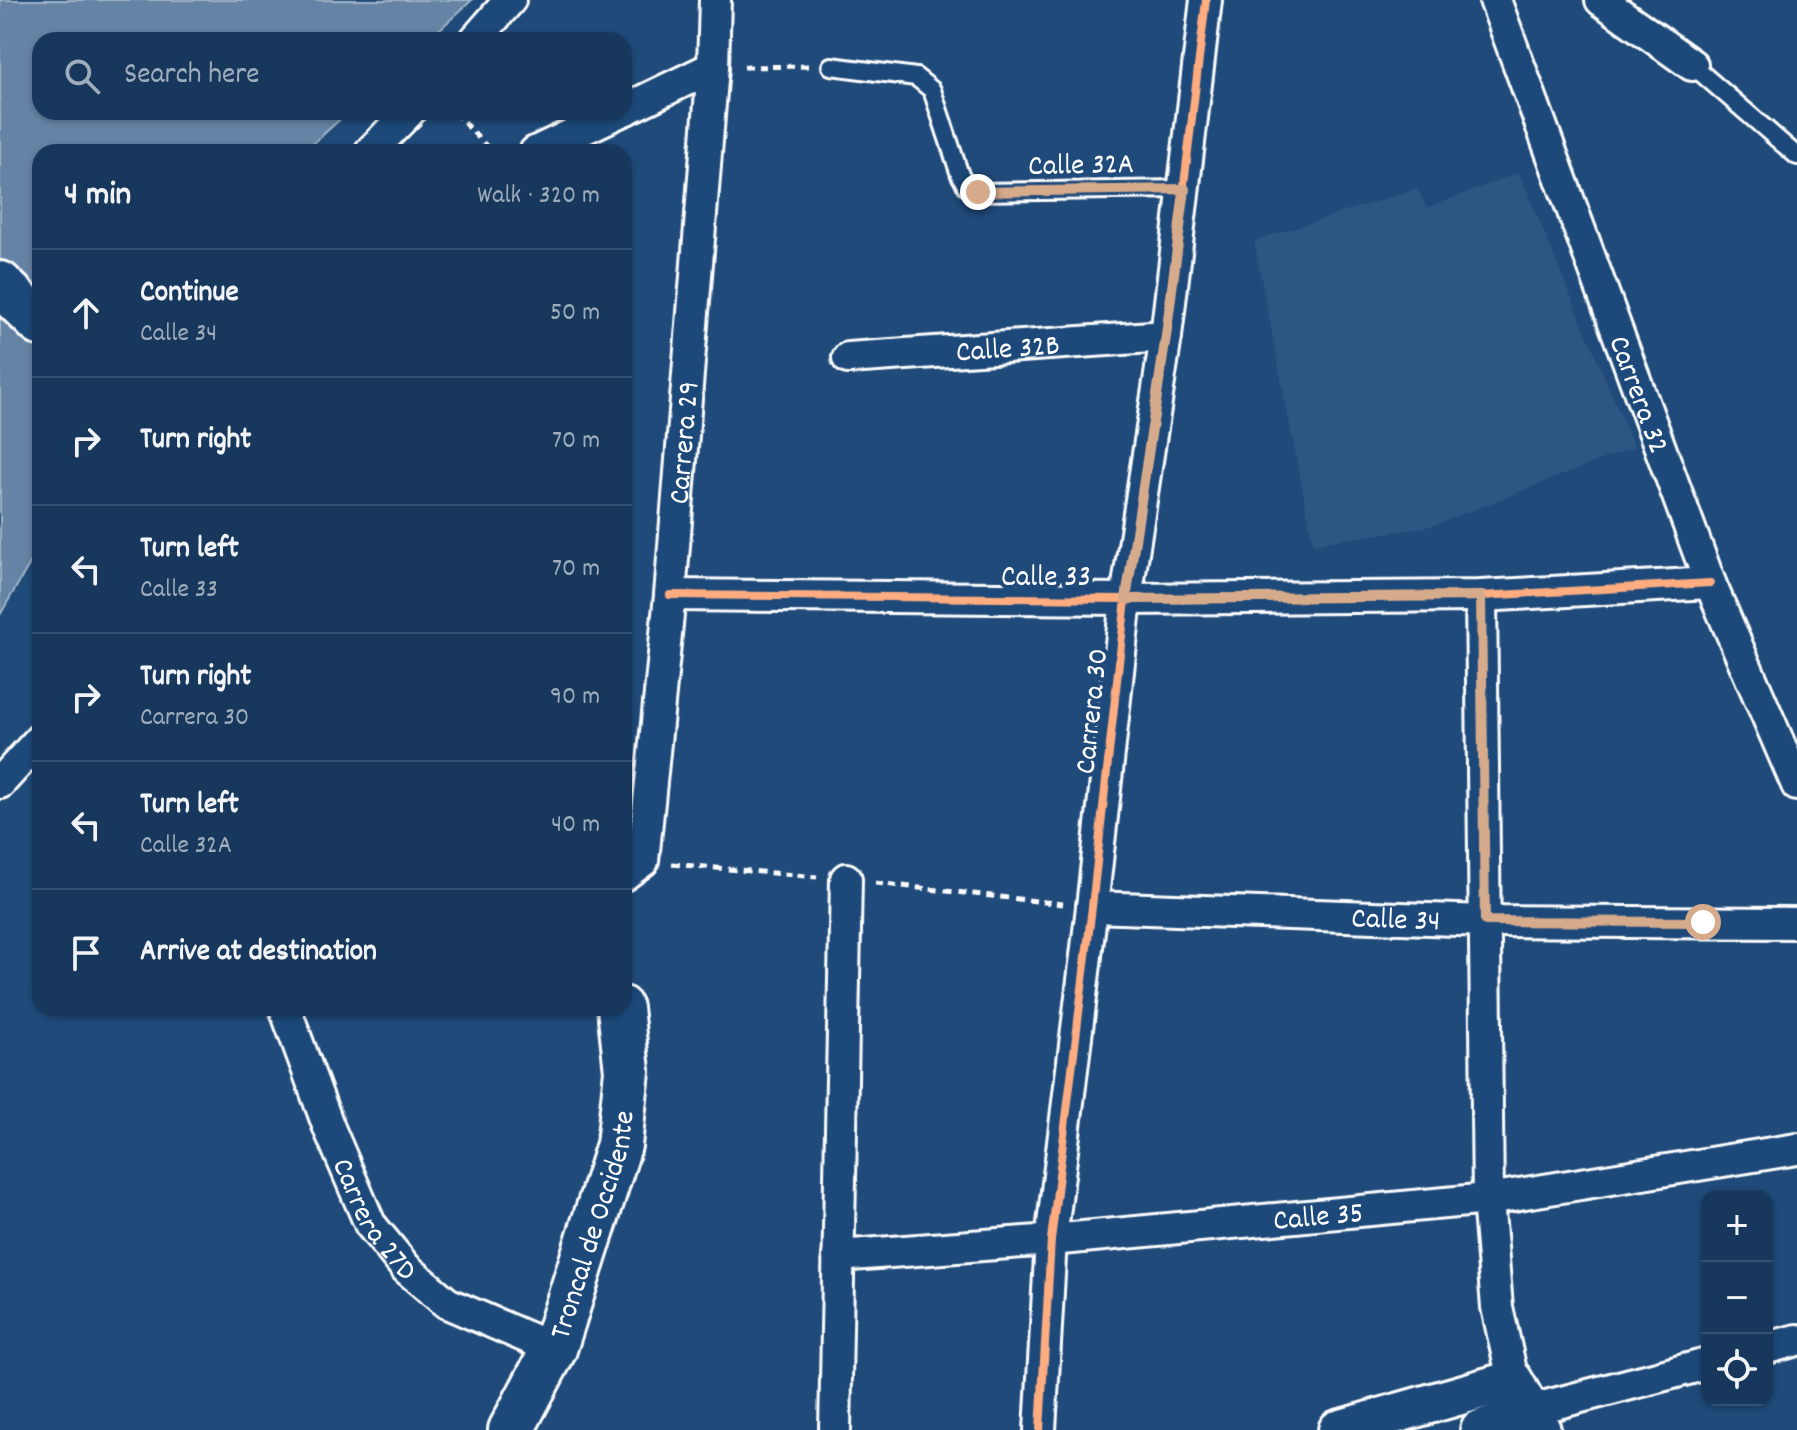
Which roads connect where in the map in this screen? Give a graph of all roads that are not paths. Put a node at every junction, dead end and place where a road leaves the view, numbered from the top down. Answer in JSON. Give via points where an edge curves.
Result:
{"nodes":[{"id":1,"x":510,"y":0,"type":"edge"},
{"id":2,"x":715,"y":0,"type":"edge"},
{"id":3,"x":1206,"y":0,"type":"edge"},
{"id":4,"x":1495,"y":0,"type":"edge"},
{"id":5,"x":1601,"y":0,"type":"edge"},
{"id":6,"x":482,"y":32,"type":"edge"},
{"id":7,"x":1692,"y":65,"type":"joint"},
{"id":8,"x":831,"y":66,"type":"road end"},
{"id":9,"x":713,"y":67,"type":"junction"},
{"id":10,"x":632,"y":106,"type":"edge"},
{"id":11,"x":401,"y":120,"type":"edge"},
{"id":12,"x":603,"y":120,"type":"edge"},
{"id":13,"x":378,"y":144,"type":"edge"},
{"id":14,"x":552,"y":144,"type":"edge"},
{"id":15,"x":1797,"y":156,"type":"edge"},
{"id":16,"x":1185,"y":189,"type":"junction"},
{"id":17,"x":0,"y":284,"type":"edge"},
{"id":18,"x":32,"y":315,"type":"edge"},
{"id":19,"x":1166,"y":336,"type":"junction"},
{"id":20,"x":848,"y":358,"type":"dead end"},
{"id":21,"x":1710,"y":583,"type":"junction"},
{"id":22,"x":670,"y":595,"type":"junction"},
{"id":23,"x":1481,"y":596,"type":"junction"},
{"id":24,"x":1126,"y":599,"type":"junction"},
{"id":25,"x":32,"y":748,"type":"edge"},
{"id":26,"x":0,"y":783,"type":"edge"},
{"id":27,"x":1797,"y":785,"type":"edge"},
{"id":28,"x":632,"y":869,"type":"edge"},
{"id":29,"x":846,"y":879,"type":"dead end"},
{"id":30,"x":1092,"y":907,"type":"junction"},
{"id":31,"x":1485,"y":921,"type":"junction"},
{"id":32,"x":1797,"y":923,"type":"edge"},
{"id":33,"x":288,"y":1016,"type":"edge"},
{"id":34,"x":621,"y":1016,"type":"edge"},
{"id":35,"x":1797,"y":1149,"type":"edge"},
{"id":36,"x":1488,"y":1199,"type":"junction"},
{"id":37,"x":1051,"y":1240,"type":"junction"},
{"id":38,"x":838,"y":1256,"type":"junction"},
{"id":39,"x":1797,"y":1340,"type":"edge"},
{"id":40,"x":1773,"y":1346,"type":"edge"},
{"id":41,"x":554,"y":1349,"type":"junction"},
{"id":42,"x":1701,"y":1365,"type":"edge"},
{"id":43,"x":1528,"y":1407,"type":"edge"},
{"id":44,"x":511,"y":1430,"type":"edge"},
{"id":45,"x":835,"y":1430,"type":"edge"},
{"id":46,"x":1040,"y":1430,"type":"edge"},
{"id":47,"x":1338,"y":1430,"type":"edge"},
{"id":48,"x":1480,"y":1430,"type":"edge"}],
"edges":[{"from":1,"to":6,"type":"street"},
{"from":2,"to":9,"type":"street","name":"Carrera 29"},
{"from":3,"to":16,"type":"street","name":"Carrera 30"},
{"from":4,"to":21,"type":"street","name":"Carrera 32"},
{"from":5,"to":7,"type":"street"},
{"from":7,"to":15,"type":"lane"},
{"from":8,"to":16,"type":"lane","name":"Calle 32A","via":[[916,77],[932,90],[960,175],[978,192]]},
{"from":9,"to":10,"type":"street"},
{"from":9,"to":22,"type":"street","name":"Carrera 29"},
{"from":11,"to":13,"type":"street"},
{"from":12,"to":14,"type":"street"},
{"from":16,"to":19,"type":"street","name":"Carrera 30"},
{"from":17,"to":18,"type":"main road"},
{"from":19,"to":20,"type":"street","name":"Calle 32B"},
{"from":19,"to":24,"type":"street","name":"Carrera 30"},
{"from":21,"to":23,"type":"street","name":"Calle 33"},
{"from":21,"to":27,"type":"street","name":"Carrera 32"},
{"from":22,"to":24,"type":"street","name":"Calle 33"},
{"from":22,"to":28,"type":"street","name":"Carrera 29","via":[[643,861]]},
{"from":23,"to":24,"type":"street","name":"Calle 33"},
{"from":23,"to":31,"type":"street"},
{"from":24,"to":30,"type":"street","name":"Carrera 30"},
{"from":25,"to":26,"type":"street"},
{"from":29,"to":38,"type":"street"},
{"from":30,"to":31,"type":"street","name":"Calle 34"},
{"from":30,"to":37,"type":"street","name":"Carrera 30"},
{"from":31,"to":32,"type":"street","name":"Calle 34"},
{"from":31,"to":36,"type":"street"},
{"from":33,"to":41,"type":"street","name":"Carrera 27D","via":[[370,1224],[406,1268],[447,1303]]},
{"from":34,"to":41,"type":"main road","name":"Troncal de Occidente","via":[[627,1071],[619,1145]]},
{"from":35,"to":36,"type":"street","name":"Calle 35"},
{"from":36,"to":37,"type":"street","name":"Calle 35"},
{"from":36,"to":43,"type":"street","via":[[1497,1307]]},
{"from":37,"to":38,"type":"street","name":"Calle 35"},
{"from":37,"to":46,"type":"street","name":"Carrera 30"},
{"from":38,"to":45,"type":"street"},
{"from":39,"to":40,"type":"street"},
{"from":41,"to":44,"type":"main road","name":"Troncal de Occidente"},
{"from":42,"to":43,"type":"street"},
{"from":43,"to":47,"type":"street"},
{"from":43,"to":48,"type":"street"}]}
